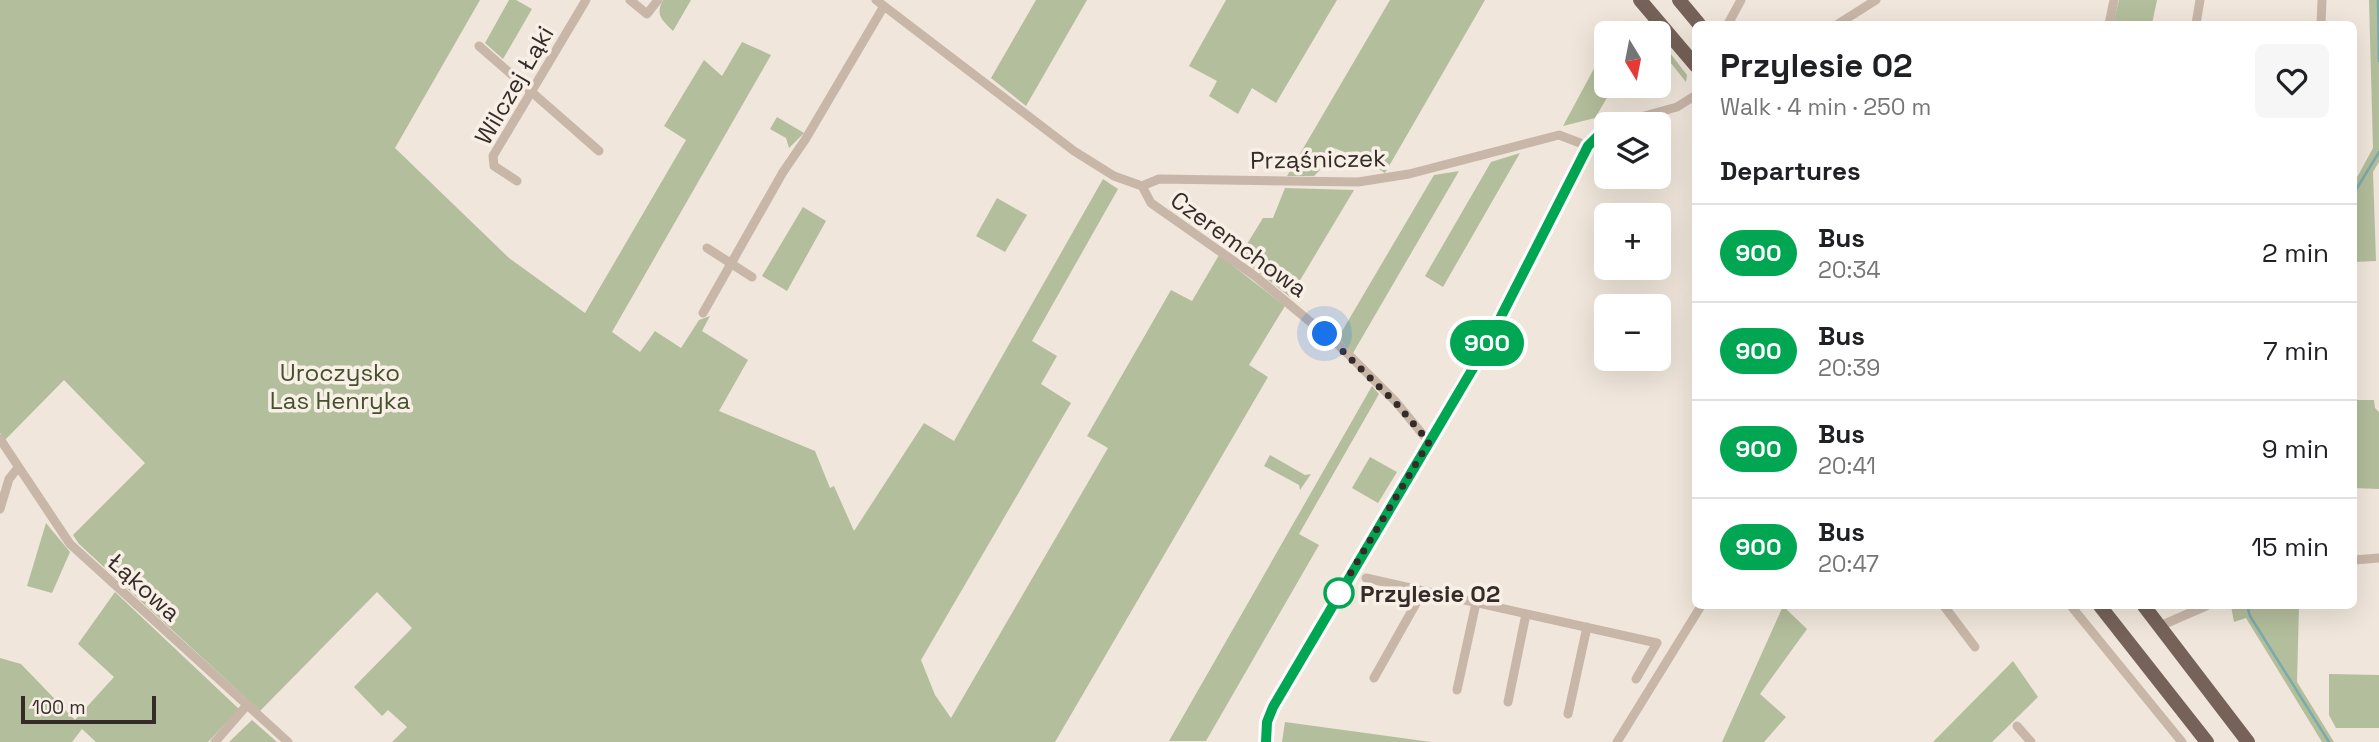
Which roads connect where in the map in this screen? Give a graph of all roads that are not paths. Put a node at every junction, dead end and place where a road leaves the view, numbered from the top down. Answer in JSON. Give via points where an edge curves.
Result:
{"nodes":[{"id":1,"x":586,"y":0,"type":"edge"},
{"id":2,"x":630,"y":0,"type":"edge"},
{"id":3,"x":658,"y":0,"type":"edge"},
{"id":4,"x":1640,"y":0,"type":"edge"},
{"id":5,"x":1679,"y":0,"type":"edge"},
{"id":6,"x":1741,"y":0,"type":"edge"},
{"id":7,"x":1876,"y":0,"type":"edge"},
{"id":8,"x":2115,"y":0,"type":"edge"},
{"id":9,"x":2200,"y":0,"type":"edge"},
{"id":10,"x":2322,"y":0,"type":"edge"},
{"id":11,"x":880,"y":3,"type":"edge"},
{"id":12,"x":1696,"y":21,"type":"edge"},
{"id":13,"x":1730,"y":21,"type":"edge"},
{"id":14,"x":1843,"y":21,"type":"edge"},
{"id":15,"x":2110,"y":21,"type":"edge"},
{"id":16,"x":2196,"y":21,"type":"edge"},
{"id":17,"x":2321,"y":21,"type":"edge"},
{"id":18,"x":479,"y":46,"type":"dead end"},
{"id":19,"x":1692,"y":61,"type":"edge"},
{"id":20,"x":530,"y":91,"type":"junction"},
{"id":21,"x":1692,"y":98,"type":"edge"},
{"id":22,"x":1659,"y":112,"type":"edge"},
{"id":23,"x":1594,"y":140,"type":"edge"},
{"id":24,"x":1588,"y":146,"type":"junction"},
{"id":25,"x":599,"y":151,"type":"dead end"},
{"id":26,"x":517,"y":181,"type":"dead end"},
{"id":27,"x":1142,"y":186,"type":"junction"},
{"id":28,"x":706,"y":248,"type":"dead end"},
{"id":29,"x":730,"y":265,"type":"junction"},
{"id":30,"x":752,"y":277,"type":"dead end"},
{"id":31,"x":703,"y":313,"type":"dead end"},
{"id":32,"x":0,"y":439,"type":"edge"},
{"id":33,"x":1429,"y":442,"type":"junction"},
{"id":34,"x":17,"y":469,"type":"junction"},
{"id":35,"x":0,"y":509,"type":"edge"},
{"id":36,"x":2379,"y":558,"type":"edge"},
{"id":37,"x":2357,"y":559,"type":"edge"},
{"id":38,"x":1366,"y":578,"type":"dead end"},
{"id":39,"x":1423,"y":590,"type":"junction"},
{"id":40,"x":1476,"y":603,"type":"junction"},
{"id":41,"x":1699,"y":609,"type":"edge"},
{"id":42,"x":1946,"y":609,"type":"edge"},
{"id":43,"x":2073,"y":609,"type":"edge"},
{"id":44,"x":2102,"y":609,"type":"edge"},
{"id":45,"x":2146,"y":609,"type":"edge"},
{"id":46,"x":2199,"y":609,"type":"edge"},
{"id":47,"x":1526,"y":614,"type":"junction"},
{"id":48,"x":2160,"y":626,"type":"junction"},
{"id":49,"x":1587,"y":627,"type":"junction"},
{"id":50,"x":1975,"y":647,"type":"dead end"},
{"id":51,"x":1374,"y":678,"type":"dead end"},
{"id":52,"x":1636,"y":679,"type":"dead end"},
{"id":53,"x":1457,"y":690,"type":"dead end"},
{"id":54,"x":1508,"y":702,"type":"dead end"},
{"id":55,"x":247,"y":705,"type":"junction"},
{"id":56,"x":1568,"y":714,"type":"dead end"},
{"id":57,"x":2017,"y":726,"type":"dead end"},
{"id":58,"x":215,"y":742,"type":"edge"},
{"id":59,"x":288,"y":742,"type":"edge"},
{"id":60,"x":1266,"y":742,"type":"edge"},
{"id":61,"x":1617,"y":742,"type":"edge"},
{"id":62,"x":2031,"y":742,"type":"edge"},
{"id":63,"x":2182,"y":742,"type":"edge"},
{"id":64,"x":2207,"y":742,"type":"edge"},
{"id":65,"x":2248,"y":742,"type":"edge"}],
"edges":[{"from":1,"to":20,"type":"street","name":"Wilczej Łąki"},
{"from":2,"to":3,"type":"street","via":[[647,14]]},
{"from":4,"to":19,"type":"main road"},
{"from":5,"to":12,"type":"main road"},
{"from":6,"to":13,"type":"street"},
{"from":7,"to":14,"type":"street"},
{"from":8,"to":15,"type":"street"},
{"from":9,"to":16,"type":"street"},
{"from":10,"to":17,"type":"street"},
{"from":11,"to":27,"type":"street","name":"Czeremchowa","via":[[1074,151],[1114,176]]},
{"from":11,"to":29,"type":"street"},
{"from":18,"to":20,"type":"street"},
{"from":20,"to":25,"type":"street"},
{"from":20,"to":26,"type":"street","name":"Wilczej Łąki","via":[[492,161]]},
{"from":21,"to":22,"type":"street"},
{"from":23,"to":24,"type":"street"},
{"from":24,"to":27,"type":"street","name":"Prząśniczek","via":[[1559,135],[1369,181],[1159,179]]},
{"from":24,"to":33,"type":"street","via":[[1485,348]]},
{"from":27,"to":33,"type":"street","name":"Czeremchowa","via":[[1151,203],[1255,276],[1343,349]]},
{"from":28,"to":29,"type":"street"},
{"from":29,"to":30,"type":"street"},
{"from":29,"to":31,"type":"street"},
{"from":32,"to":34,"type":"street","name":"Łąkowa"},
{"from":33,"to":60,"type":"street","via":[[1273,707]]},
{"from":34,"to":35,"type":"street"},
{"from":34,"to":55,"type":"street","name":"Łąkowa","via":[[70,544]]},
{"from":36,"to":37,"type":"street"},
{"from":38,"to":39,"type":"street"},
{"from":39,"to":40,"type":"street"},
{"from":39,"to":51,"type":"street"},
{"from":40,"to":47,"type":"street"},
{"from":40,"to":53,"type":"street"},
{"from":41,"to":61,"type":"street"},
{"from":42,"to":50,"type":"street"},
{"from":43,"to":63,"type":"street"},
{"from":44,"to":64,"type":"main road"},
{"from":45,"to":48,"type":"main road"},
{"from":46,"to":48,"type":"street"},
{"from":47,"to":49,"type":"street"},
{"from":47,"to":54,"type":"street"},
{"from":48,"to":65,"type":"main road"},
{"from":49,"to":52,"type":"street","via":[[1657,643]]},
{"from":49,"to":56,"type":"street"},
{"from":55,"to":58,"type":"street"},
{"from":55,"to":59,"type":"street","name":"Łąkowa"},
{"from":57,"to":62,"type":"street"}]}
